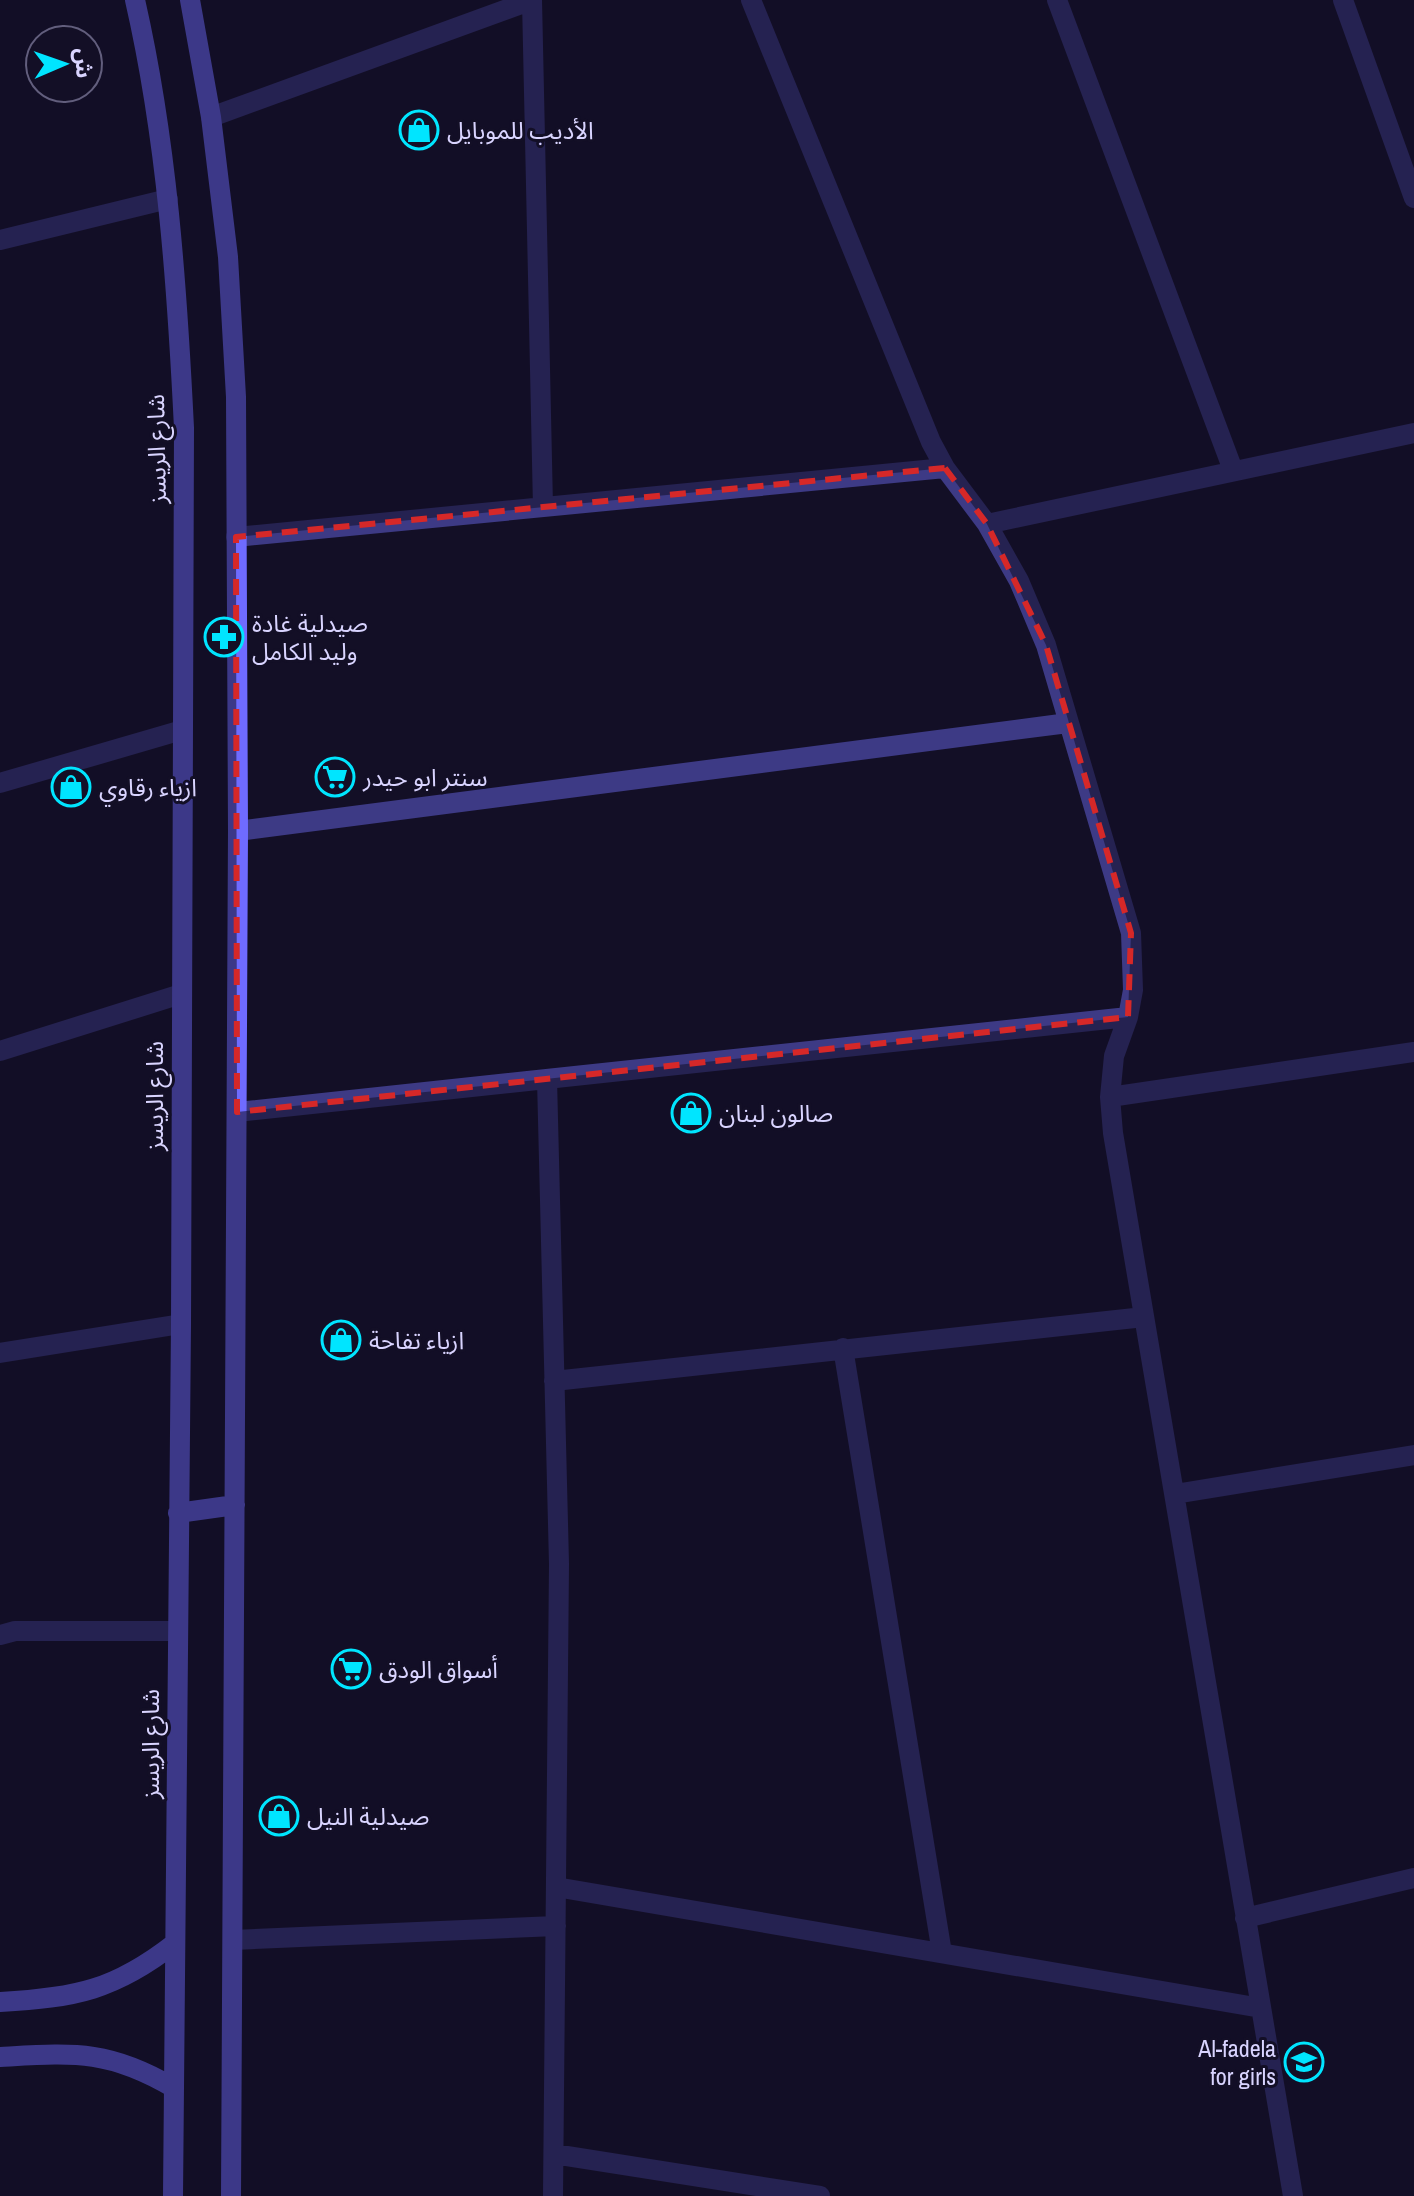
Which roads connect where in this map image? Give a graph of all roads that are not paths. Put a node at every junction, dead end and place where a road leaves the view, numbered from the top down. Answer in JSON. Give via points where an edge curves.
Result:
{"nodes":[{"id":1,"x":135,"y":0,"type":"edge"},
{"id":2,"x":190,"y":0,"type":"edge"},
{"id":3,"x":532,"y":0,"type":"edge"},
{"id":4,"x":751,"y":0,"type":"edge"},
{"id":5,"x":1057,"y":0,"type":"edge"},
{"id":6,"x":1343,"y":0,"type":"edge"},
{"id":7,"x":211,"y":117,"type":"junction"},
{"id":8,"x":1414,"y":198,"type":"edge"},
{"id":9,"x":168,"y":199,"type":"junction"},
{"id":10,"x":0,"y":240,"type":"edge"},
{"id":11,"x":1414,"y":433,"type":"edge"},
{"id":12,"x":945,"y":468,"type":"junction"},
{"id":13,"x":1233,"y":470,"type":"junction"},
{"id":14,"x":543,"y":507,"type":"junction"},
{"id":15,"x":987,"y":524,"type":"junction"},
{"id":16,"x":236,"y":537,"type":"junction"},
{"id":17,"x":1068,"y":723,"type":"junction"},
{"id":18,"x":182,"y":730,"type":"junction"},
{"id":19,"x":0,"y":783,"type":"edge"},
{"id":20,"x":238,"y":831,"type":"junction"},
{"id":21,"x":181,"y":994,"type":"junction"},
{"id":22,"x":1128,"y":1017,"type":"junction"},
{"id":23,"x":0,"y":1051,"type":"edge"},
{"id":24,"x":1414,"y":1052,"type":"edge"},
{"id":25,"x":547,"y":1079,"type":"junction"},
{"id":26,"x":1110,"y":1097,"type":"junction"},
{"id":27,"x":237,"y":1112,"type":"junction"},
{"id":28,"x":1144,"y":1317,"type":"junction"},
{"id":29,"x":181,"y":1324,"type":"junction"},
{"id":30,"x":843,"y":1348,"type":"junction"},
{"id":31,"x":0,"y":1353,"type":"edge"},
{"id":32,"x":554,"y":1381,"type":"junction"},
{"id":33,"x":1414,"y":1455,"type":"edge"},
{"id":34,"x":1175,"y":1494,"type":"junction"},
{"id":35,"x":235,"y":1505,"type":"junction"},
{"id":36,"x":178,"y":1513,"type":"junction"},
{"id":37,"x":177,"y":1631,"type":"junction"},
{"id":38,"x":0,"y":1635,"type":"edge"},
{"id":39,"x":1414,"y":1878,"type":"edge"},
{"id":40,"x":556,"y":1887,"type":"junction"},
{"id":41,"x":1245,"y":1918,"type":"junction"},
{"id":42,"x":556,"y":1926,"type":"junction"},
{"id":43,"x":233,"y":1940,"type":"junction"},
{"id":44,"x":175,"y":1943,"type":"junction"},
{"id":45,"x":942,"y":1953,"type":"junction"},
{"id":46,"x":0,"y":2002,"type":"edge"},
{"id":47,"x":1261,"y":2008,"type":"junction"},
{"id":48,"x":0,"y":2057,"type":"edge"},
{"id":49,"x":174,"y":2088,"type":"junction"},
{"id":50,"x":554,"y":2154,"type":"junction"},
{"id":51,"x":173,"y":2196,"type":"edge"},
{"id":52,"x":231,"y":2196,"type":"edge"},
{"id":53,"x":553,"y":2196,"type":"edge"},
{"id":54,"x":820,"y":2196,"type":"edge"},
{"id":55,"x":1293,"y":2196,"type":"edge"}],
"edges":[{"from":1,"to":9,"type":"street","name":"شارع الريسز"},
{"from":2,"to":7,"type":"street"},
{"from":3,"to":7,"type":"street"},
{"from":3,"to":14,"type":"street"},
{"from":4,"to":12,"type":"street"},
{"from":5,"to":13,"type":"street"},
{"from":6,"to":8,"type":"street"},
{"from":7,"to":16,"type":"street","via":[[229,272]]},
{"from":9,"to":10,"type":"street"},
{"from":9,"to":18,"type":"street","name":"شارع الريسز","via":[[184,428]]},
{"from":11,"to":13,"type":"street"},
{"from":12,"to":14,"type":"street"},
{"from":12,"to":15,"type":"street"},
{"from":13,"to":15,"type":"street"},
{"from":14,"to":16,"type":"street"},
{"from":15,"to":17,"type":"street","via":[[1046,645]]},
{"from":16,"to":20,"type":"street"},
{"from":17,"to":20,"type":"street"},
{"from":17,"to":22,"type":"street","via":[[1131,933],[1133,990]]},
{"from":18,"to":19,"type":"street"},
{"from":18,"to":21,"type":"street","name":"شارع الريسز"},
{"from":20,"to":27,"type":"street"},
{"from":21,"to":23,"type":"street"},
{"from":21,"to":29,"type":"street","name":"شارع الريسز"},
{"from":22,"to":25,"type":"street"},
{"from":22,"to":26,"type":"street","via":[[1114,1056]]},
{"from":24,"to":26,"type":"street"},
{"from":25,"to":27,"type":"street"},
{"from":25,"to":32,"type":"street"},
{"from":26,"to":28,"type":"street"},
{"from":27,"to":35,"type":"street"},
{"from":28,"to":30,"type":"street"},
{"from":28,"to":34,"type":"street"},
{"from":29,"to":31,"type":"street"},
{"from":29,"to":36,"type":"street","name":"شارع الريسز"},
{"from":30,"to":32,"type":"street"},
{"from":30,"to":45,"type":"street"},
{"from":32,"to":40,"type":"street","via":[[559,1564]]},
{"from":33,"to":34,"type":"street"},
{"from":34,"to":41,"type":"street"},
{"from":35,"to":36,"type":"street"},
{"from":35,"to":43,"type":"street"},
{"from":36,"to":37,"type":"street","name":"شارع الريسز"},
{"from":37,"to":38,"type":"street"},
{"from":37,"to":44,"type":"street","name":"شارع الريسز"},
{"from":39,"to":41,"type":"street"},
{"from":40,"to":42,"type":"street"},
{"from":40,"to":45,"type":"street"},
{"from":41,"to":47,"type":"street"},
{"from":42,"to":43,"type":"street"},
{"from":42,"to":50,"type":"street"},
{"from":43,"to":52,"type":"street"},
{"from":44,"to":46,"type":"street","via":[[111,1984],[75,1995]]},
{"from":44,"to":49,"type":"street","name":"شارع الريسز"},
{"from":45,"to":47,"type":"street"},
{"from":47,"to":55,"type":"street"},
{"from":48,"to":49,"type":"street","via":[[84,2055],[115,2060]]},
{"from":49,"to":51,"type":"street","name":"شارع الريسز"},
{"from":50,"to":53,"type":"street"},
{"from":50,"to":54,"type":"street"}]}
